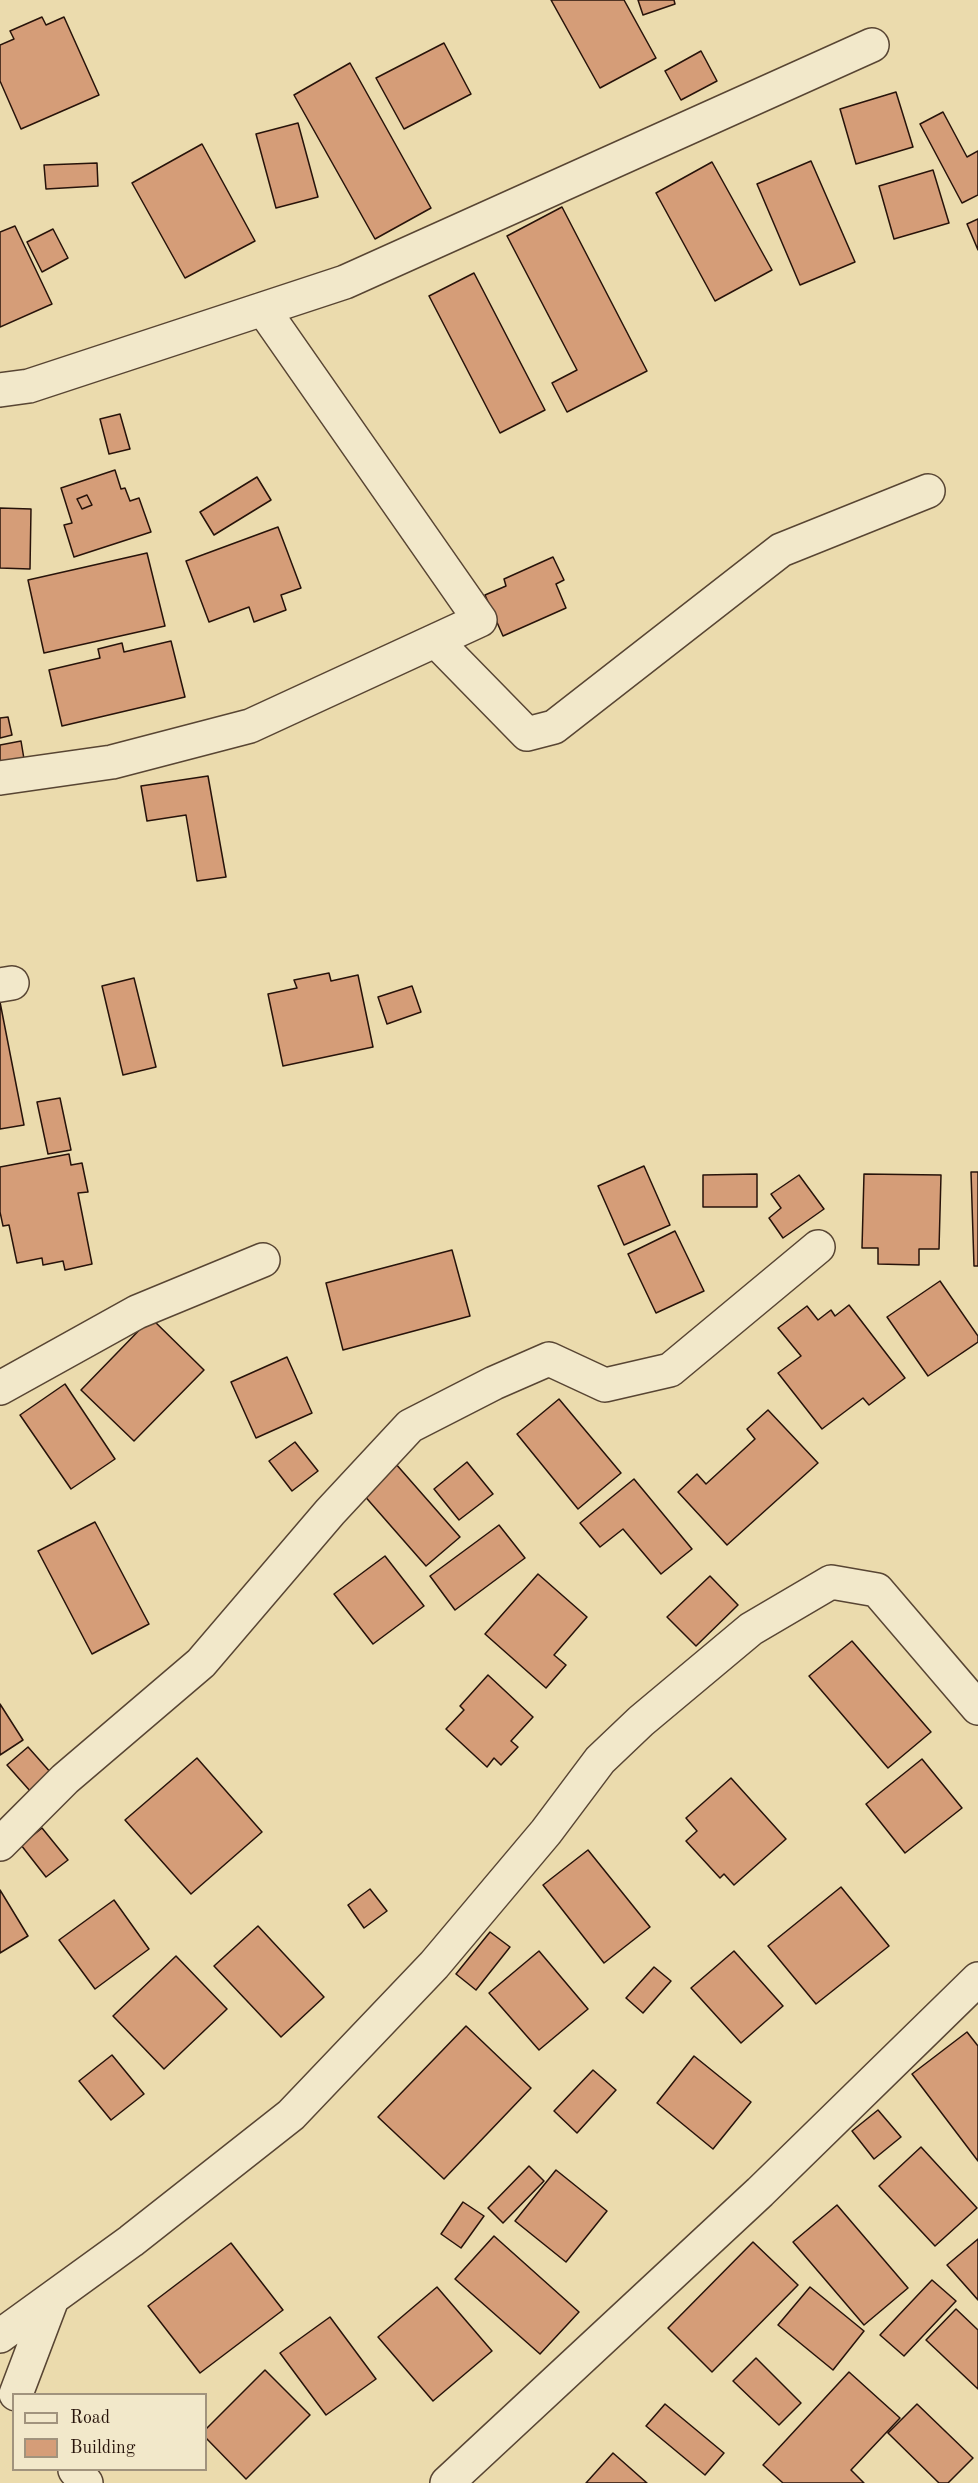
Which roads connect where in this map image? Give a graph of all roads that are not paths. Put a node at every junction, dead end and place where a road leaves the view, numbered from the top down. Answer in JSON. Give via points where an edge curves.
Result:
{"nodes":[{"id":1,"x":872,"y":45,"type":"dead end"},
{"id":2,"x":263,"y":309,"type":"junction"},
{"id":3,"x":0,"y":390,"type":"edge"},
{"id":4,"x":928,"y":491,"type":"dead end"},
{"id":5,"x":436,"y":641,"type":"junction"},
{"id":6,"x":0,"y":778,"type":"edge"},
{"id":7,"x":818,"y":1247,"type":"dead end"},
{"id":8,"x":263,"y":1260,"type":"dead end"},
{"id":9,"x":0,"y":1388,"type":"edge"},
{"id":10,"x":978,"y":1708,"type":"edge"},
{"id":11,"x":0,"y":1844,"type":"edge"},
{"id":12,"x":978,"y":1979,"type":"edge"},
{"id":13,"x":52,"y":2299,"type":"junction"},
{"id":14,"x":0,"y":2336,"type":"edge"},
{"id":15,"x":0,"y":2375,"type":"edge"},
{"id":16,"x":15,"y":2393,"type":"edge"},
{"id":17,"x":16,"y":2393,"type":"edge"},
{"id":18,"x":77,"y":2471,"type":"edge"},
{"id":19,"x":86,"y":2483,"type":"edge"},
{"id":20,"x":447,"y":2483,"type":"edge"}],
"edges":[{"from":1,"to":2,"type":"street","via":[[345,282]]},
{"from":2,"to":3,"type":"street","via":[[28,386]]},
{"from":2,"to":5,"type":"street","via":[[480,620]]},
{"from":4,"to":5,"type":"street","via":[[781,550],[554,727],[527,734]]},
{"from":5,"to":6,"type":"street","via":[[250,726],[112,762]]},
{"from":7,"to":11,"type":"street","via":[[670,1370],[605,1385],[549,1359],[410,1426],[330,1512],[201,1663],[65,1779]]},
{"from":8,"to":9,"type":"street","via":[[137,1312]]},
{"from":10,"to":13,"type":"street","via":[[877,1590],[831,1582],[751,1629],[641,1720],[600,1760],[546,1832],[434,1965],[291,2115]]},
{"from":12,"to":20,"type":"street","via":[[760,2192]]},
{"from":13,"to":14,"type":"street"},
{"from":13,"to":17,"type":"street"},
{"from":15,"to":16,"type":"street"},
{"from":18,"to":19,"type":"street"}]}
